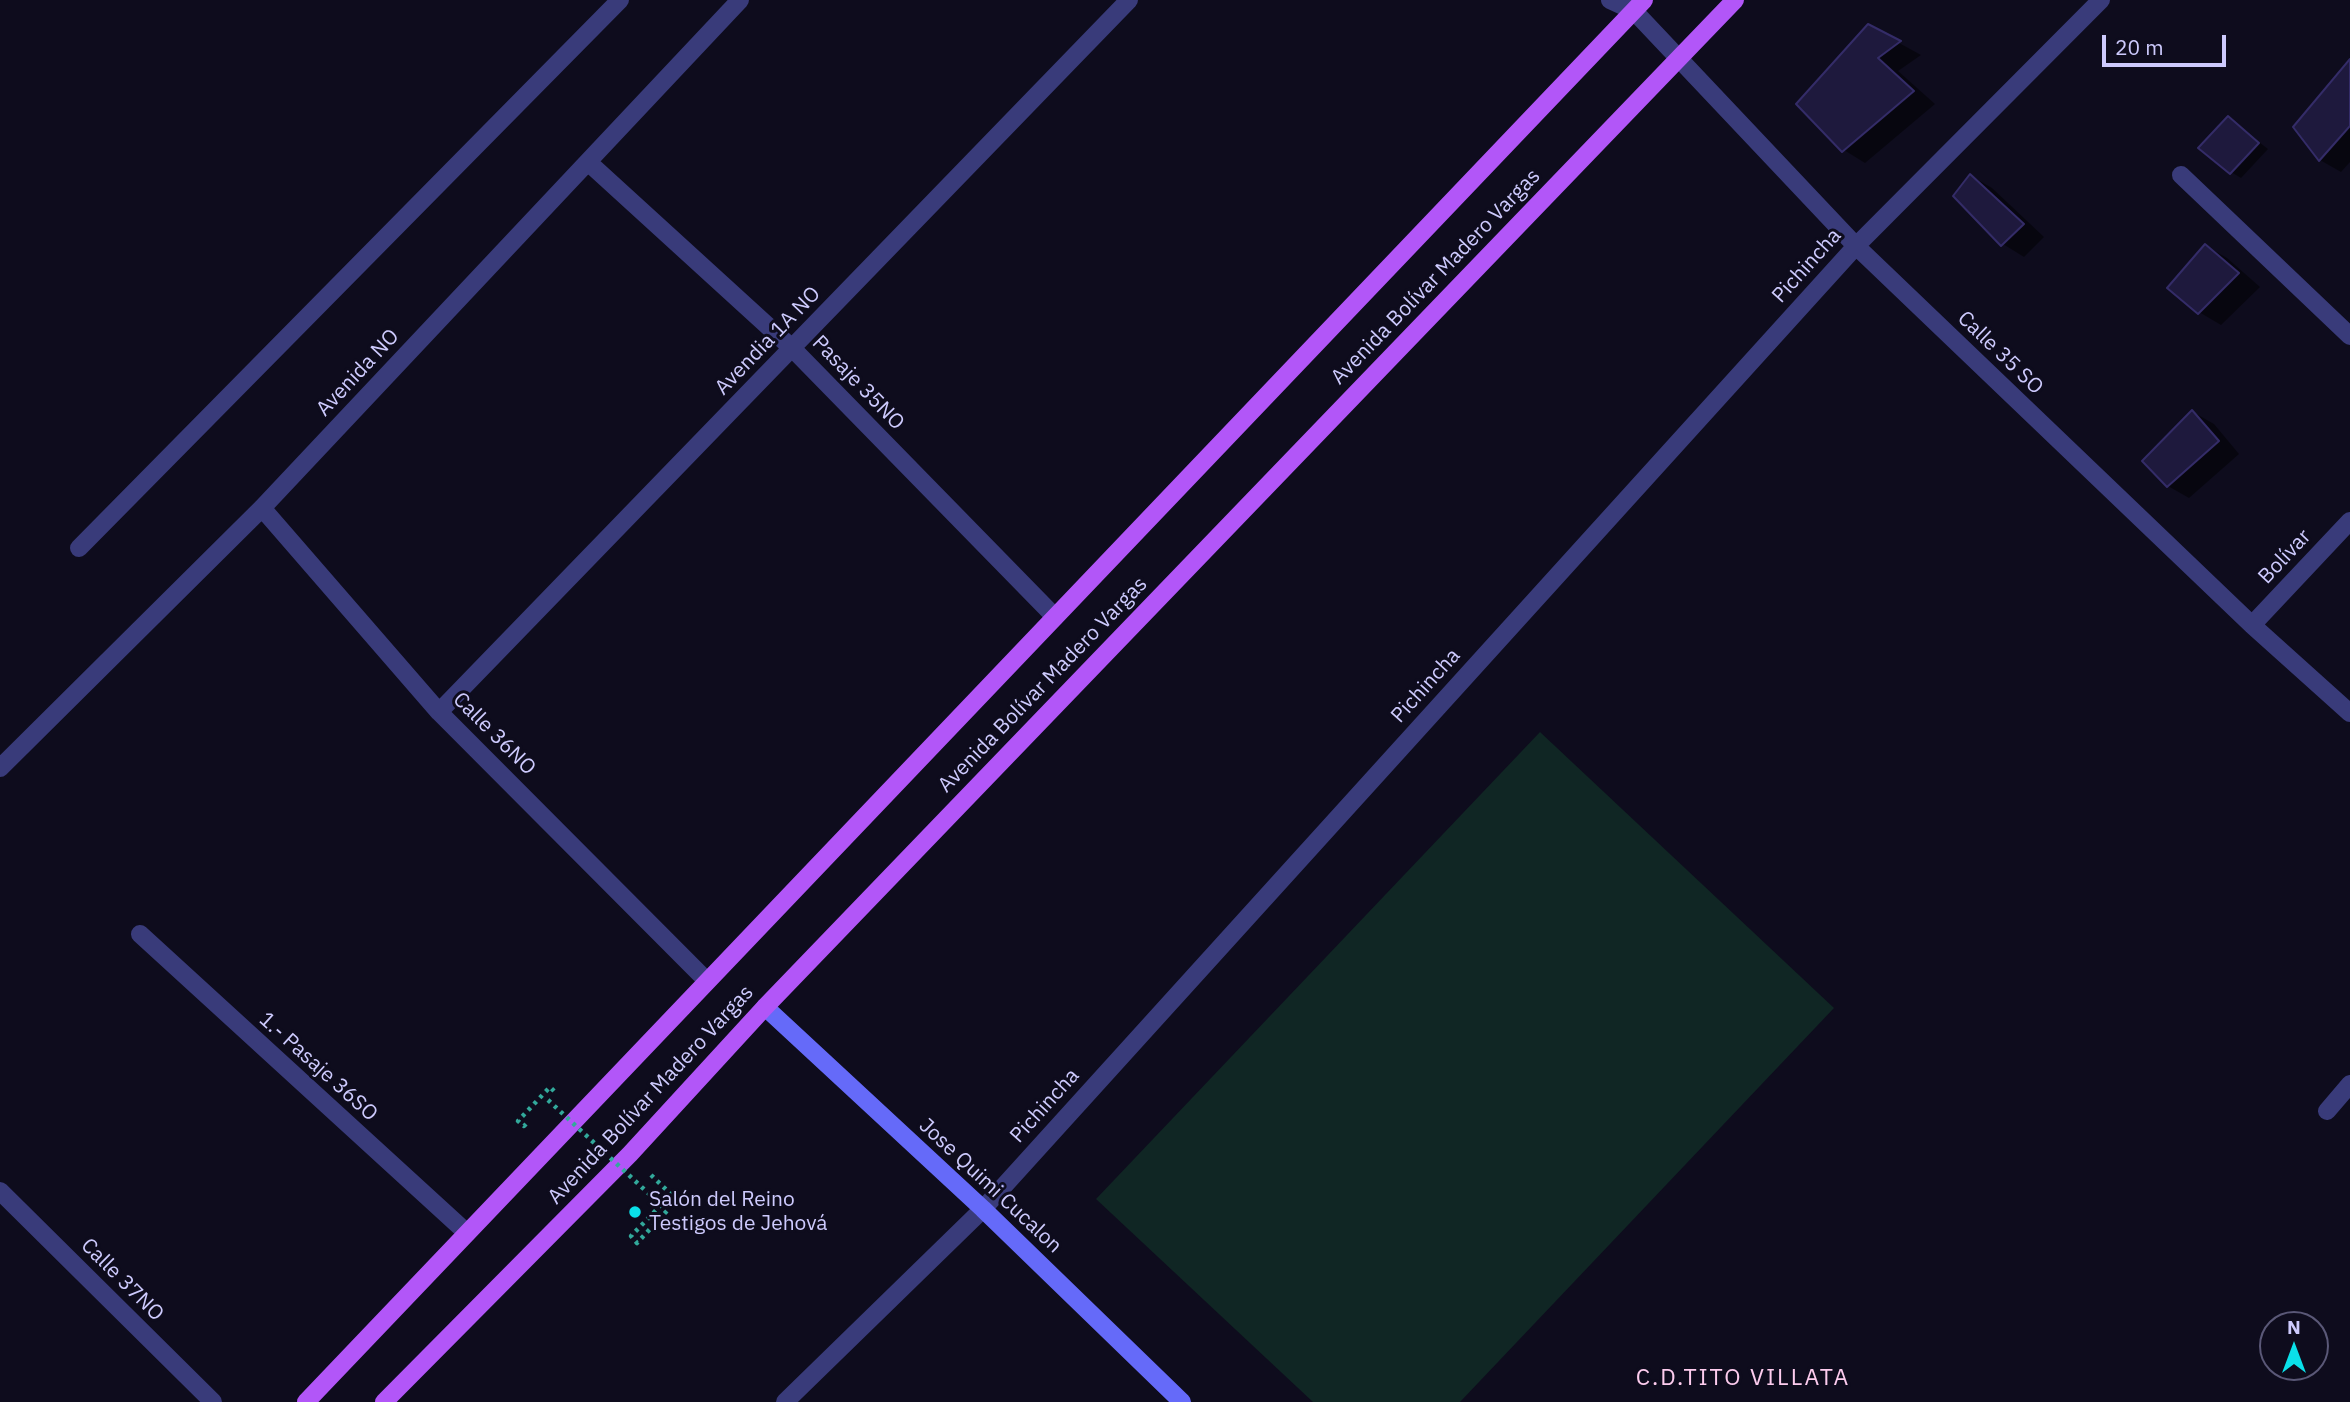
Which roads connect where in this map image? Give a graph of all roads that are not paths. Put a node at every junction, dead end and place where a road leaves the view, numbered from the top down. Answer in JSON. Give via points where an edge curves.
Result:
{"nodes":[{"id":1,"x":620,"y":0,"type":"edge"},
{"id":2,"x":740,"y":0,"type":"edge"},
{"id":3,"x":1129,"y":0,"type":"edge"},
{"id":4,"x":1610,"y":0,"type":"edge"},
{"id":5,"x":1735,"y":0,"type":"edge"},
{"id":6,"x":2101,"y":0,"type":"edge"},
{"id":7,"x":1639,"y":6,"type":"edge"},
{"id":8,"x":1678,"y":59,"type":"junction"},
{"id":9,"x":588,"y":162,"type":"junction"},
{"id":10,"x":2181,"y":175,"type":"dead end"},
{"id":11,"x":1856,"y":246,"type":"junction"},
{"id":12,"x":2350,"y":336,"type":"edge"},
{"id":13,"x":793,"y":349,"type":"junction"},
{"id":14,"x":262,"y":508,"type":"junction"},
{"id":15,"x":2350,"y":521,"type":"edge"},
{"id":16,"x":79,"y":548,"type":"dead end"},
{"id":17,"x":1055,"y":617,"type":"junction"},
{"id":18,"x":2252,"y":625,"type":"junction"},
{"id":19,"x":439,"y":712,"type":"junction"},
{"id":20,"x":2350,"y":713,"type":"edge"},
{"id":21,"x":0,"y":768,"type":"edge"},
{"id":22,"x":139,"y":934,"type":"dead end"},
{"id":23,"x":706,"y":980,"type":"junction"},
{"id":24,"x":765,"y":1007,"type":"junction"},
{"id":25,"x":2350,"y":1084,"type":"edge"},
{"id":26,"x":2327,"y":1111,"type":"dead end"},
{"id":27,"x":0,"y":1191,"type":"edge"},
{"id":28,"x":983,"y":1209,"type":"junction"},
{"id":29,"x":467,"y":1233,"type":"junction"},
{"id":30,"x":213,"y":1402,"type":"edge"},
{"id":31,"x":306,"y":1402,"type":"edge"},
{"id":32,"x":384,"y":1402,"type":"edge"},
{"id":33,"x":785,"y":1402,"type":"edge"},
{"id":34,"x":1182,"y":1402,"type":"edge"}],
"edges":[{"from":1,"to":16,"type":"street"},
{"from":2,"to":9,"type":"street","name":"Avenida NO"},
{"from":3,"to":13,"type":"street","name":"Avendia 1A NO"},
{"from":4,"to":7,"type":"street"},
{"from":5,"to":8,"type":"main road","name":"Avenida Bolívar Madero Vargas"},
{"from":6,"to":11,"type":"street","name":"Pichincha"},
{"from":7,"to":8,"type":"street","name":"Calle 35 SO"},
{"from":7,"to":17,"type":"main road","name":"Avenida Bolívar Madero Vargas"},
{"from":8,"to":11,"type":"street","name":"Calle 35 SO"},
{"from":8,"to":24,"type":"main road","name":"Avenida Bolívar Madero Vargas"},
{"from":9,"to":13,"type":"street","name":"Pasaje 35NO"},
{"from":9,"to":14,"type":"street","name":"Avenida NO"},
{"from":10,"to":12,"type":"street"},
{"from":11,"to":18,"type":"street","name":"Calle 35 SO"},
{"from":11,"to":28,"type":"street","name":"Pichincha"},
{"from":13,"to":17,"type":"street","name":"Pasaje 35NO"},
{"from":13,"to":19,"type":"street","name":"Avendia 1A NO"},
{"from":14,"to":19,"type":"street","name":"Calle 36NO"},
{"from":14,"to":21,"type":"street","name":"Avenida NO"},
{"from":15,"to":18,"type":"street","name":"Bolívar"},
{"from":17,"to":23,"type":"main road","name":"Avenida Bolívar Madero Vargas"},
{"from":18,"to":20,"type":"street","name":"Calle 35 SO"},
{"from":19,"to":23,"type":"street","name":"Calle 36NO"},
{"from":22,"to":29,"type":"street","name":"1.- Pasaje 36SO"},
{"from":23,"to":29,"type":"main road","name":"Avenida Bolívar Madero Vargas"},
{"from":24,"to":28,"type":"street","name":"Jose Quimi Cucalon"},
{"from":24,"to":32,"type":"main road","name":"Avenida Bolívar Madero Vargas","via":[[631,1154]]},
{"from":25,"to":26,"type":"street"},
{"from":27,"to":30,"type":"street","name":"Calle 37NO"},
{"from":28,"to":33,"type":"street","name":"Pichincha"},
{"from":28,"to":34,"type":"street","name":"Jose Quimi Cucalon"},
{"from":29,"to":31,"type":"main road","name":"Avenida Bolívar Madero Vargas"}]}
